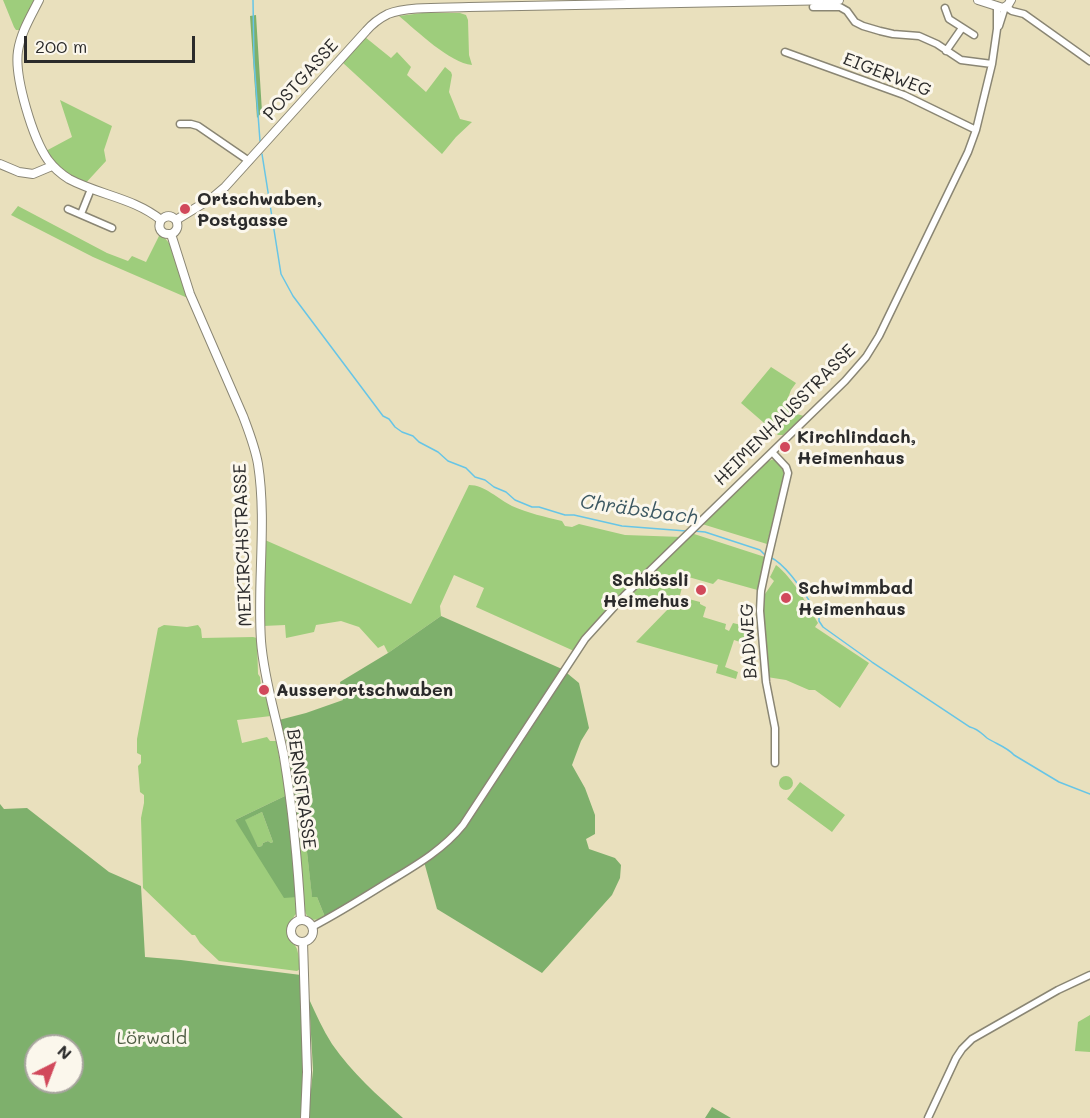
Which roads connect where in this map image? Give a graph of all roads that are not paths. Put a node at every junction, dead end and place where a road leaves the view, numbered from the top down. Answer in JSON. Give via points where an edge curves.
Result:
{"nodes":[{"id":1,"x":39,"y":0,"type":"edge"},
{"id":2,"x":839,"y":0,"type":"edge"},
{"id":3,"x":978,"y":0,"type":"edge"},
{"id":4,"x":469,"y":3,"type":"edge"},
{"id":5,"x":523,"y":3,"type":"edge"},
{"id":6,"x":1005,"y":3,"type":"edge"},
{"id":7,"x":813,"y":7,"type":"dead end"},
{"id":8,"x":945,"y":8,"type":"dead end"},
{"id":9,"x":962,"y":28,"type":"junction"},
{"id":10,"x":974,"y":34,"type":"dead end"},
{"id":11,"x":946,"y":51,"type":"junction"},
{"id":12,"x":785,"y":52,"type":"dead end"},
{"id":13,"x":1090,"y":61,"type":"edge"},
{"id":14,"x":992,"y":64,"type":"junction"},
{"id":15,"x":180,"y":124,"type":"dead end"},
{"id":16,"x":976,"y":130,"type":"junction"},
{"id":17,"x":249,"y":161,"type":"junction"},
{"id":18,"x":0,"y":164,"type":"edge"},
{"id":19,"x":52,"y":166,"type":"junction"},
{"id":20,"x":92,"y":189,"type":"junction"},
{"id":21,"x":68,"y":209,"type":"dead end"},
{"id":22,"x":81,"y":214,"type":"junction"},
{"id":23,"x":161,"y":220,"type":"junction"},
{"id":24,"x":176,"y":220,"type":"junction"},
{"id":25,"x":112,"y":228,"type":"dead end"},
{"id":26,"x":171,"y":234,"type":"junction"},
{"id":27,"x":772,"y":452,"type":"junction"},
{"id":28,"x":264,"y":663,"type":"joint"},
{"id":29,"x":775,"y":763,"type":"dead end"},
{"id":30,"x":301,"y":920,"type":"junction"},
{"id":31,"x":312,"y":927,"type":"junction"},
{"id":32,"x":303,"y":942,"type":"junction"},
{"id":33,"x":1090,"y":975,"type":"edge"},
{"id":34,"x":305,"y":1118,"type":"edge"},
{"id":35,"x":928,"y":1118,"type":"edge"}],
"edges":[{"from":1,"to":19,"type":"main road","via":[[21,38],[18,67],[33,126]]},
{"from":2,"to":5,"type":"main road","name":"POSTGASSE"},
{"from":3,"to":6,"type":"main road"},
{"from":4,"to":5,"type":"main road","name":"POSTGASSE"},
{"from":4,"to":17,"type":"main road","name":"POSTGASSE","via":[[400,10],[377,21]]},
{"from":6,"to":13,"type":"street"},
{"from":6,"to":14,"type":"street","name":"HEIMENHAUSSTRASSE"},
{"from":7,"to":11,"type":"street","via":[[840,7],[863,26],[919,36]]},
{"from":8,"to":9,"type":"street","via":[[949,19]]},
{"from":9,"to":10,"type":"street"},
{"from":9,"to":11,"type":"street"},
{"from":11,"to":14,"type":"street","via":[[961,60]]},
{"from":12,"to":16,"type":"street","name":"EIGERWEG","via":[[904,95]]},
{"from":14,"to":16,"type":"street","name":"HEIMENHAUSSTRASSE"},
{"from":15,"to":17,"type":"street","via":[[198,126]]},
{"from":16,"to":27,"type":"street","name":"HEIMENHAUSSTRASSE","via":[[866,357]]},
{"from":17,"to":24,"type":"main road","name":"POSTGASSE","via":[[212,198]]},
{"from":18,"to":19,"type":"main road","via":[[33,174]]},
{"from":19,"to":20,"type":"main road"},
{"from":20,"to":22,"type":"street"},
{"from":20,"to":23,"type":"main road","via":[[138,205]]},
{"from":21,"to":22,"type":"street"},
{"from":22,"to":25,"type":"street"},
{"from":23,"to":24,"type":"main road","via":[[168,216]]},
{"from":23,"to":26,"type":"main road","via":[[161,231]]},
{"from":24,"to":26,"type":"main road","via":[[177,230]]},
{"from":26,"to":28,"type":"main road","name":"MEIKIRCHSTRASSE","via":[[190,294],[243,416],[256,457],[261,506]]},
{"from":27,"to":29,"type":"street","name":"BADWEG","via":[[788,473],[761,591],[760,620],[775,728]]},
{"from":27,"to":31,"type":"street","name":"HEIMENHAUSSTRASSE","via":[[590,633],[449,841]]},
{"from":28,"to":30,"type":"main road","name":"BERNSTRASSE","via":[[290,795]]},
{"from":30,"to":31,"type":"main road"},
{"from":30,"to":32,"type":"main road","via":[[291,932]]},
{"from":31,"to":32,"type":"main road","via":[[311,936]]},
{"from":32,"to":34,"type":"main road"},
{"from":33,"to":35,"type":"street","via":[[972,1039],[956,1058]]}]}
